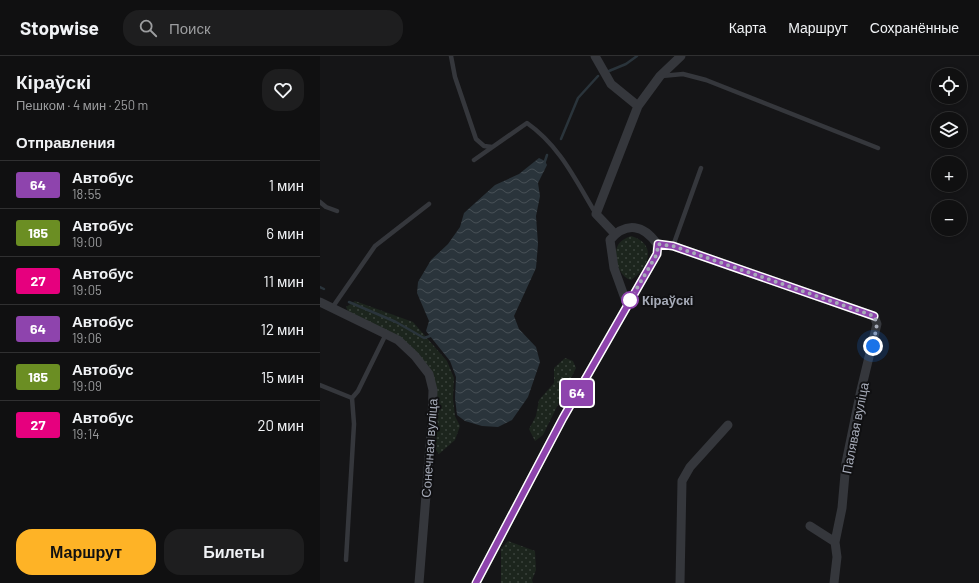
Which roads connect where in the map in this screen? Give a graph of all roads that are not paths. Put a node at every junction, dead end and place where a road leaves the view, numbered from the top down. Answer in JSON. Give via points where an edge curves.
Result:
{"nodes":[{"id":1,"x":451,"y":56,"type":"edge"},
{"id":2,"x":595,"y":56,"type":"edge"},
{"id":3,"x":681,"y":56,"type":"edge"},
{"id":4,"x":660,"y":76,"type":"junction"},
{"id":5,"x":638,"y":106,"type":"junction"},
{"id":6,"x":492,"y":147,"type":"junction"},
{"id":7,"x":878,"y":148,"type":"dead end"},
{"id":8,"x":474,"y":160,"type":"dead end"},
{"id":9,"x":701,"y":168,"type":"dead end"},
{"id":10,"x":320,"y":202,"type":"edge"},
{"id":11,"x":429,"y":204,"type":"dead end"},
{"id":12,"x":337,"y":211,"type":"dead end"},
{"id":13,"x":596,"y":214,"type":"junction"},
{"id":14,"x":615,"y":234,"type":"junction"},
{"id":15,"x":658,"y":244,"type":"junction"},
{"id":16,"x":673,"y":246,"type":"junction"},
{"id":17,"x":320,"y":302,"type":"edge"},
{"id":18,"x":628,"y":304,"type":"junction"},
{"id":19,"x":332,"y":308,"type":"junction"},
{"id":20,"x":386,"y":334,"type":"junction"},
{"id":21,"x":320,"y":385,"type":"edge"},
{"id":22,"x":352,"y":398,"type":"junction"},
{"id":23,"x":728,"y":425,"type":"dead end"},
{"id":24,"x":810,"y":526,"type":"dead end"},
{"id":25,"x":835,"y":542,"type":"junction"},
{"id":26,"x":346,"y":560,"type":"dead end"},
{"id":27,"x":419,"y":583,"type":"edge"},
{"id":28,"x":476,"y":583,"type":"edge"},
{"id":29,"x":680,"y":583,"type":"edge"},
{"id":30,"x":834,"y":583,"type":"edge"}],
"edges":[{"from":1,"to":6,"type":"lane","via":[[455,77],[476,139],[484,146]]},
{"from":2,"to":5,"type":"street","via":[[611,84]]},
{"from":3,"to":4,"type":"street"},
{"from":4,"to":5,"type":"street"},
{"from":4,"to":7,"type":"lane","via":[[683,74],[706,80]]},
{"from":5,"to":13,"type":"street"},
{"from":6,"to":8,"type":"lane"},
{"from":6,"to":13,"type":"lane","via":[[527,123],[562,156]]},
{"from":9,"to":16,"type":"lane"},
{"from":10,"to":12,"type":"lane"},
{"from":11,"to":19,"type":"lane","via":[[375,246]]},
{"from":13,"to":14,"type":"street"},
{"from":14,"to":15,"type":"street","via":[[630,227],[639,229],[651,235]]},
{"from":14,"to":18,"type":"street","via":[[610,240],[614,268]]},
{"from":15,"to":16,"type":"street"},
{"from":15,"to":18,"type":"street","via":[[657,254]]},
{"from":16,"to":25,"type":"street","name":"Палявая вуліца","via":[[874,316],[877,324],[848,455]]},
{"from":17,"to":19,"type":"street","name":"Сонечная вуліца"},
{"from":18,"to":28,"type":"street","via":[[563,418]]},
{"from":19,"to":20,"type":"street","name":"Сонечная вуліца"},
{"from":20,"to":22,"type":"lane","via":[[358,391]]},
{"from":20,"to":27,"type":"street","name":"Сонечная вуліца","via":[[398,340],[415,356],[429,374],[433,390]]},
{"from":21,"to":22,"type":"lane"},
{"from":22,"to":26,"type":"lane","via":[[354,424]]},
{"from":23,"to":29,"type":"street","via":[[690,467],[682,481]]},
{"from":24,"to":25,"type":"street"},
{"from":25,"to":30,"type":"street","name":"Палявая вуліца"}]}
